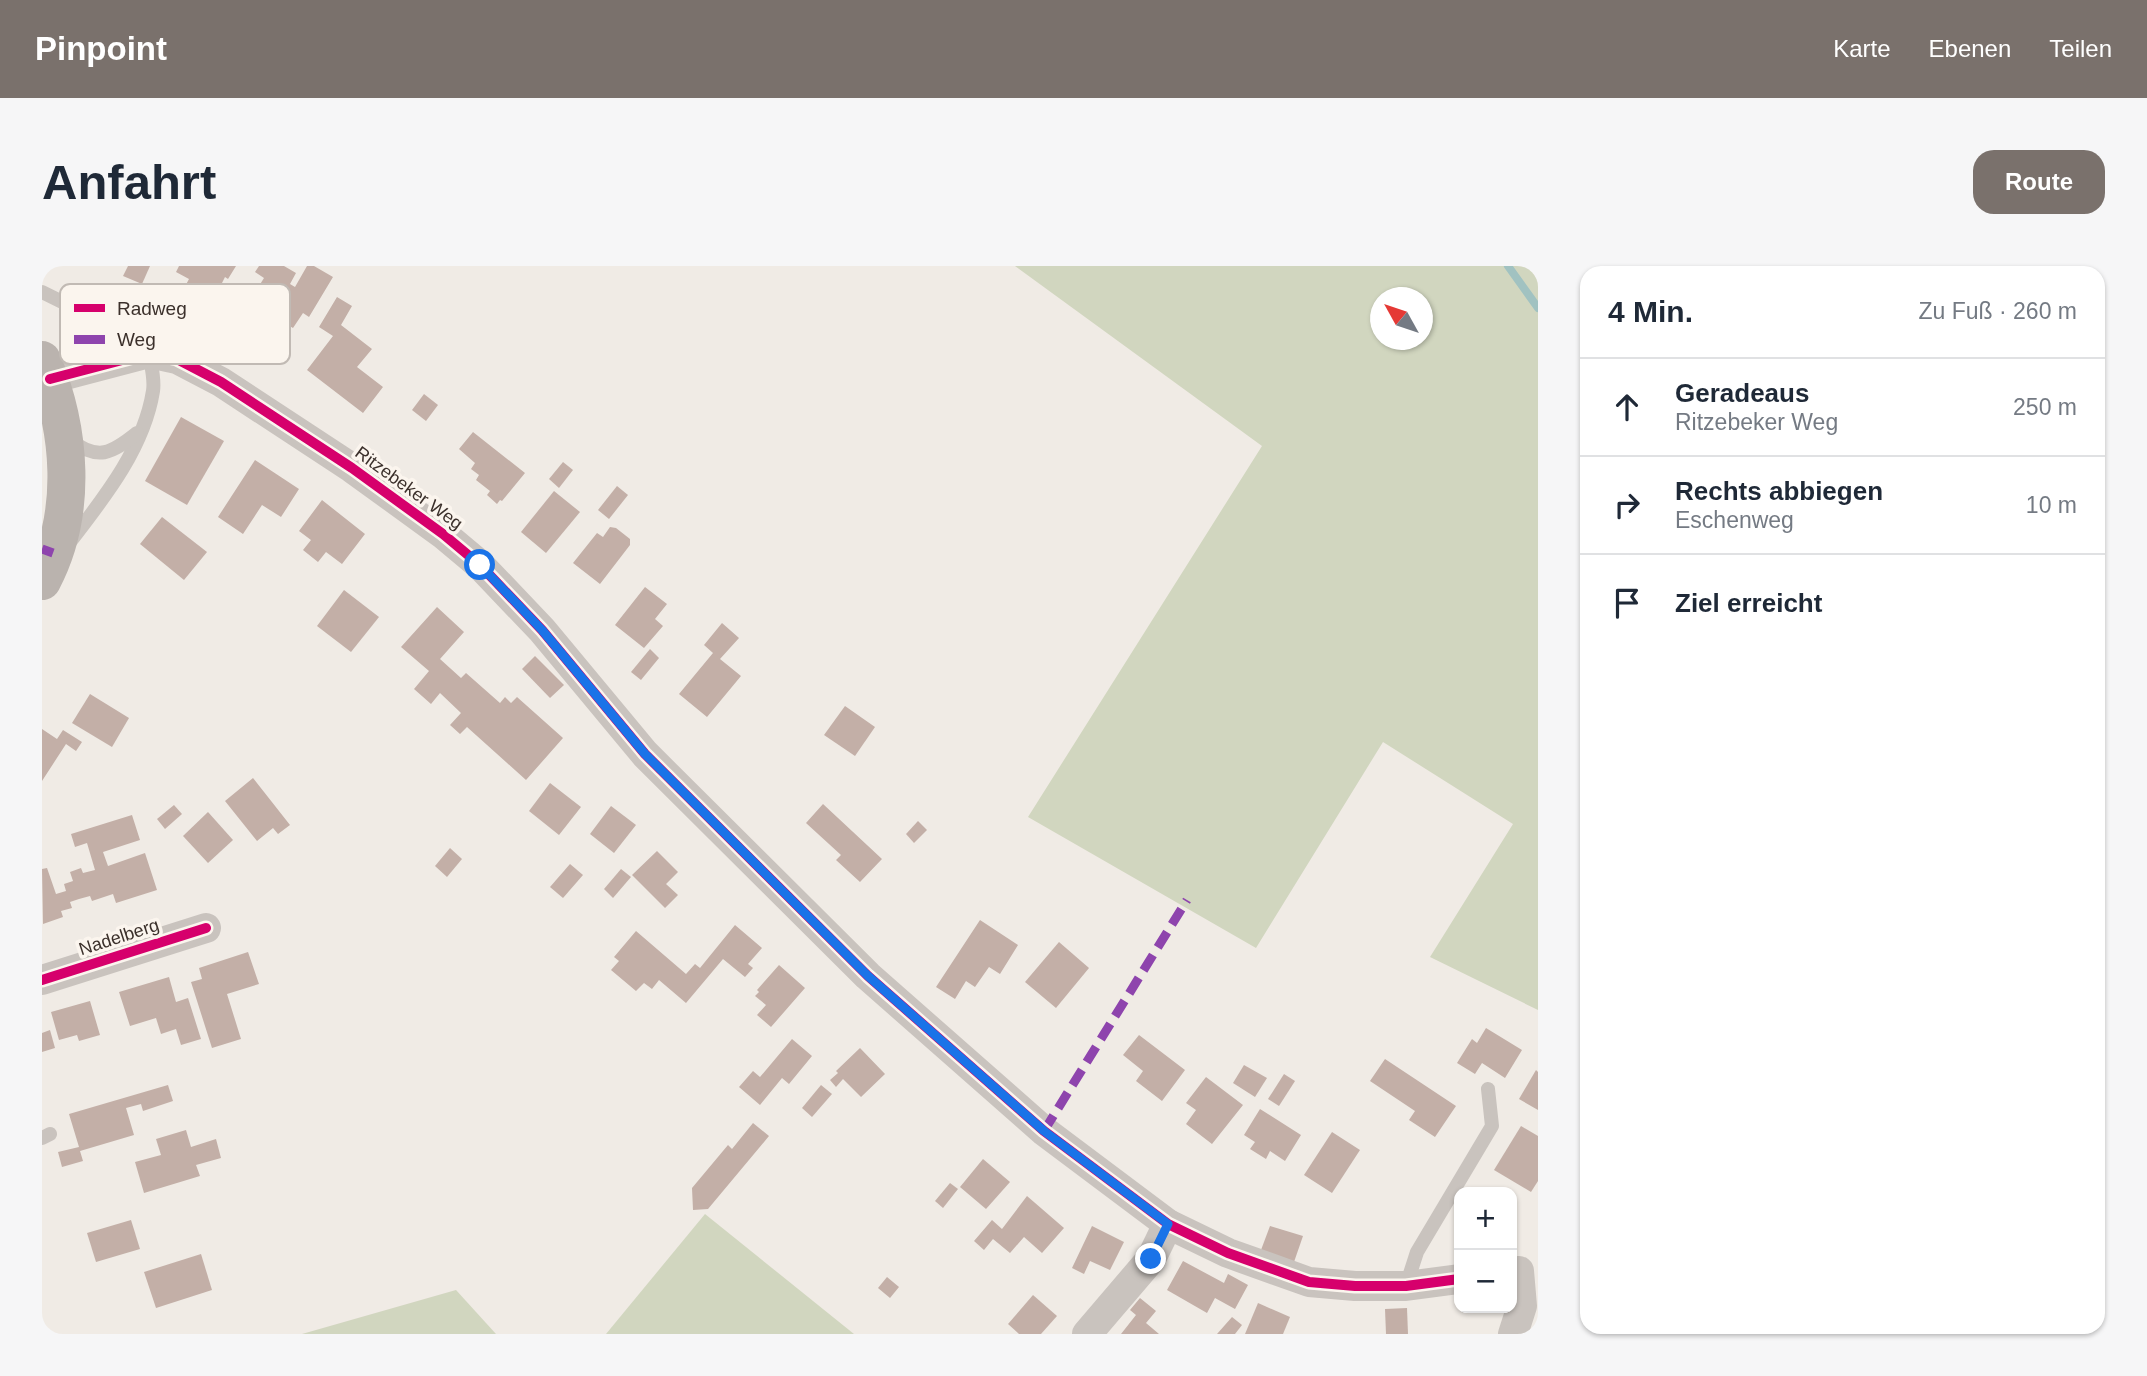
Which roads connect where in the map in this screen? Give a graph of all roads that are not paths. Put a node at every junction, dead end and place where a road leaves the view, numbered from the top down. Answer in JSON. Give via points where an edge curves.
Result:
{"nodes":[{"id":1,"x":42,"y":292,"type":"edge"},
{"id":2,"x":60,"y":301,"type":"edge"},
{"id":3,"x":78,"y":364,"type":"edge"},
{"id":4,"x":150,"y":364,"type":"edge"},
{"id":5,"x":186,"y":364,"type":"edge"},
{"id":6,"x":46,"y":369,"type":"edge"},
{"id":7,"x":141,"y":429,"type":"junction"},
{"id":8,"x":64,"y":436,"type":"junction"},
{"id":9,"x":44,"y":578,"type":"edge"},
{"id":10,"x":206,"y":928,"type":"dead end"},
{"id":11,"x":42,"y":980,"type":"edge"},
{"id":12,"x":1488,"y":1089,"type":"dead end"},
{"id":13,"x":1168,"y":1224,"type":"junction"},
{"id":14,"x":1523,"y":1272,"type":"edge"},
{"id":15,"x":1454,"y":1280,"type":"edge"},
{"id":16,"x":1406,"y":1286,"type":"junction"},
{"id":17,"x":1087,"y":1334,"type":"edge"},
{"id":18,"x":1513,"y":1334,"type":"edge"}],
"edges":[{"from":1,"to":2,"type":"lane","name":"Ritzebeker Weg"},
{"from":3,"to":6,"type":"street","name":"Ritzebeker Weg"},
{"from":4,"to":7,"type":"lane","via":[[153,390]]},
{"from":5,"to":13,"type":"street","name":"Ritzebeker Weg","via":[[352,468],[480,565],[542,630],[645,754],[868,976],[1044,1131]]},
{"from":6,"to":8,"type":"street"},
{"from":7,"to":8,"type":"lane","via":[[107,453],[85,452]]},
{"from":7,"to":9,"type":"lane","via":[[115,484]]},
{"from":8,"to":9,"type":"street","via":[[67,490],[61,531]]},
{"from":10,"to":11,"type":"street","name":"Nadelberg"},
{"from":12,"to":16,"type":"lane","via":[[1492,1126],[1417,1252]]},
{"from":13,"to":16,"type":"street","name":"Ritzebeker Weg","via":[[1228,1253],[1309,1282]]},
{"from":13,"to":17,"type":"street","via":[[1151,1259]]},
{"from":14,"to":18,"type":"street","via":[[1522,1306]]},
{"from":15,"to":16,"type":"street","name":"Ritzebeker Weg"}]}
